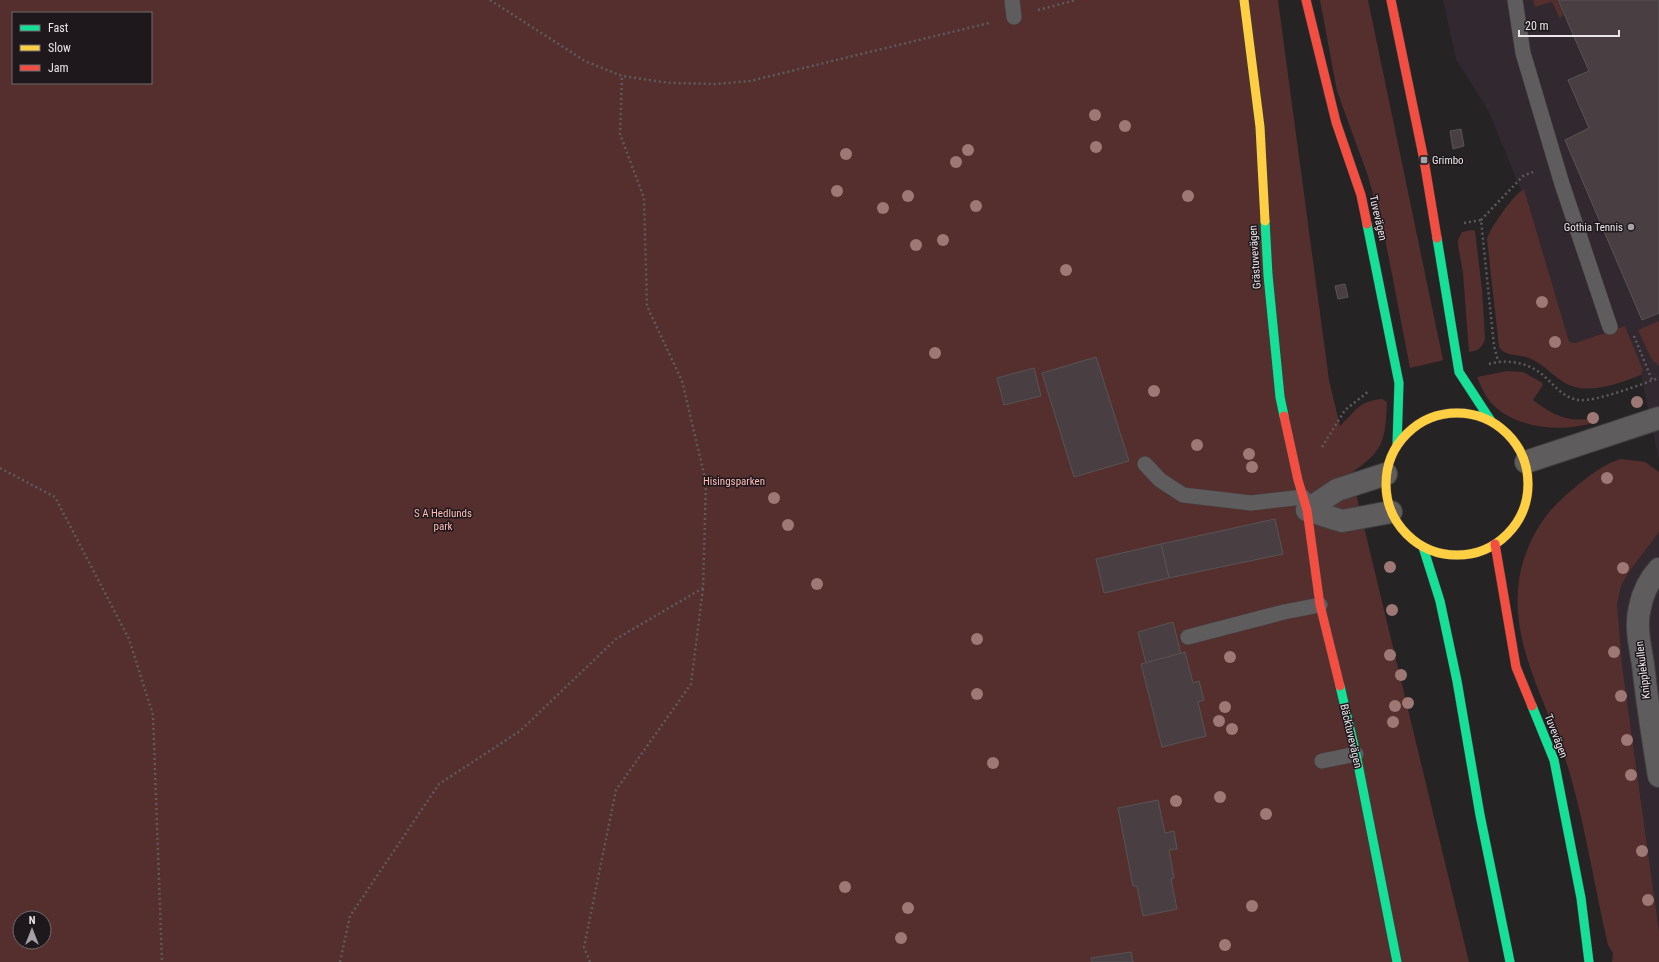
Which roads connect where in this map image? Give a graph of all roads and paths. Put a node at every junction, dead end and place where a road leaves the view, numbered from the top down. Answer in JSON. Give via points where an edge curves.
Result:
{"nodes":[{"id":1,"x":490,"y":0,"type":"edge"},
{"id":2,"x":1012,"y":0,"type":"edge"},
{"id":3,"x":1076,"y":0,"type":"edge"},
{"id":4,"x":1244,"y":0,"type":"edge"},
{"id":5,"x":1306,"y":0,"type":"edge"},
{"id":6,"x":1391,"y":0,"type":"edge"},
{"id":7,"x":1515,"y":0,"type":"edge"},
{"id":8,"x":1014,"y":17,"type":"junction"},
{"id":9,"x":622,"y":76,"type":"junction"},
{"id":10,"x":1556,"y":164,"type":"junction"},
{"id":11,"x":1481,"y":220,"type":"junction"},
{"id":12,"x":1462,"y":223,"type":"dead end"},
{"id":13,"x":1610,"y":327,"type":"joint"},
{"id":14,"x":1498,"y":361,"type":"dead end"},
{"id":15,"x":1652,"y":380,"type":"dead end"},
{"id":16,"x":1659,"y":418,"type":"edge"},
{"id":17,"x":1491,"y":421,"type":"junction"},
{"id":18,"x":1397,"y":445,"type":"junction"},
{"id":19,"x":1526,"y":462,"type":"junction"},
{"id":20,"x":1145,"y":464,"type":"dead end"},
{"id":21,"x":0,"y":468,"type":"edge"},
{"id":22,"x":1386,"y":474,"type":"junction"},
{"id":23,"x":1305,"y":504,"type":"junction"},
{"id":24,"x":1391,"y":512,"type":"junction"},
{"id":25,"x":1495,"y":544,"type":"junction"},
{"id":26,"x":1423,"y":547,"type":"junction"},
{"id":27,"x":1659,"y":569,"type":"edge"},
{"id":28,"x":703,"y":588,"type":"junction"},
{"id":29,"x":1320,"y":605,"type":"junction"},
{"id":30,"x":1188,"y":637,"type":"dead end"},
{"id":31,"x":1356,"y":754,"type":"junction"},
{"id":32,"x":1322,"y":760,"type":"dead end"},
{"id":33,"x":1659,"y":776,"type":"edge"},
{"id":34,"x":162,"y":962,"type":"edge"},
{"id":35,"x":340,"y":962,"type":"edge"},
{"id":36,"x":590,"y":962,"type":"edge"},
{"id":37,"x":1397,"y":962,"type":"edge"},
{"id":38,"x":1510,"y":962,"type":"edge"},
{"id":39,"x":1589,"y":962,"type":"edge"}],
"edges":[{"from":1,"to":9,"type":"path","via":[[585,61]]},
{"from":2,"to":8,"type":"lane"},
{"from":3,"to":8,"type":"path"},
{"from":4,"to":23,"type":"main road","name":"Grästuvevägen","via":[[1260,127],[1268,275],[1280,398]]},
{"from":5,"to":18,"type":"main road","name":"Tuvevägen","via":[[1336,122],[1361,195],[1380,282],[1399,383]]},
{"from":6,"to":17,"type":"main road","name":"Tuvevägen","via":[[1424,160],[1460,372]]},
{"from":7,"to":10,"type":"lane","via":[[1523,53]]},
{"from":8,"to":9,"type":"path","via":[[750,81],[716,84],[670,83]]},
{"from":9,"to":28,"type":"path","via":[[620,134],[644,198],[647,306],[682,381],[706,482]]},
{"from":10,"to":11,"type":"path","via":[[1523,176]]},
{"from":10,"to":13,"type":"lane"},
{"from":11,"to":12,"type":"path"},
{"from":11,"to":14,"type":"path","via":[[1494,346]]},
{"from":13,"to":15,"type":"path","via":[[1627,321]]},
{"from":16,"to":19,"type":"street"},
{"from":17,"to":18,"type":"main road","name":"Tuvevägen","via":[[1471,414],[1450,412],[1429,418],[1411,429]]},
{"from":17,"to":19,"type":"main road","name":"Tuvevägen","via":[[1512,438]]},
{"from":18,"to":22,"type":"main road","name":"Tuvevägen"},
{"from":19,"to":25,"type":"main road","name":"Tuvevägen","via":[[1529,480],[1527,499],[1510,533]]},
{"from":20,"to":23,"type":"lane","via":[[1160,480],[1183,496],[1251,503]]},
{"from":21,"to":34,"type":"path","via":[[55,497],[129,639],[153,715]]},
{"from":22,"to":23,"type":"street","via":[[1337,490]]},
{"from":22,"to":24,"type":"main road","name":"Tuvevägen","via":[[1386,493]]},
{"from":23,"to":24,"type":"street","via":[[1342,521]]},
{"from":23,"to":29,"type":"main road","name":"Bäcktuvevägen"},
{"from":24,"to":26,"type":"main road","name":"Tuvevägen","via":[[1404,532]]},
{"from":25,"to":26,"type":"main road","name":"Tuvevägen","via":[[1478,552],[1459,555]]},
{"from":25,"to":39,"type":"main road","name":"Tuvevägen","via":[[1516,667],[1554,760],[1581,898]]},
{"from":26,"to":38,"type":"main road","via":[[1445,623]]},
{"from":27,"to":33,"type":"street","name":"Knipplekullen","via":[[1650,580],[1640,607],[1638,628]]},
{"from":28,"to":35,"type":"path","via":[[616,639],[520,731],[439,784],[350,916]]},
{"from":28,"to":36,"type":"path","via":[[691,684],[616,790],[584,947]]},
{"from":29,"to":30,"type":"lane"},
{"from":29,"to":31,"type":"main road","name":"Bäcktuvevägen"},
{"from":31,"to":32,"type":"lane"},
{"from":31,"to":37,"type":"main road","name":"Bäcktuvevägen"}]}
